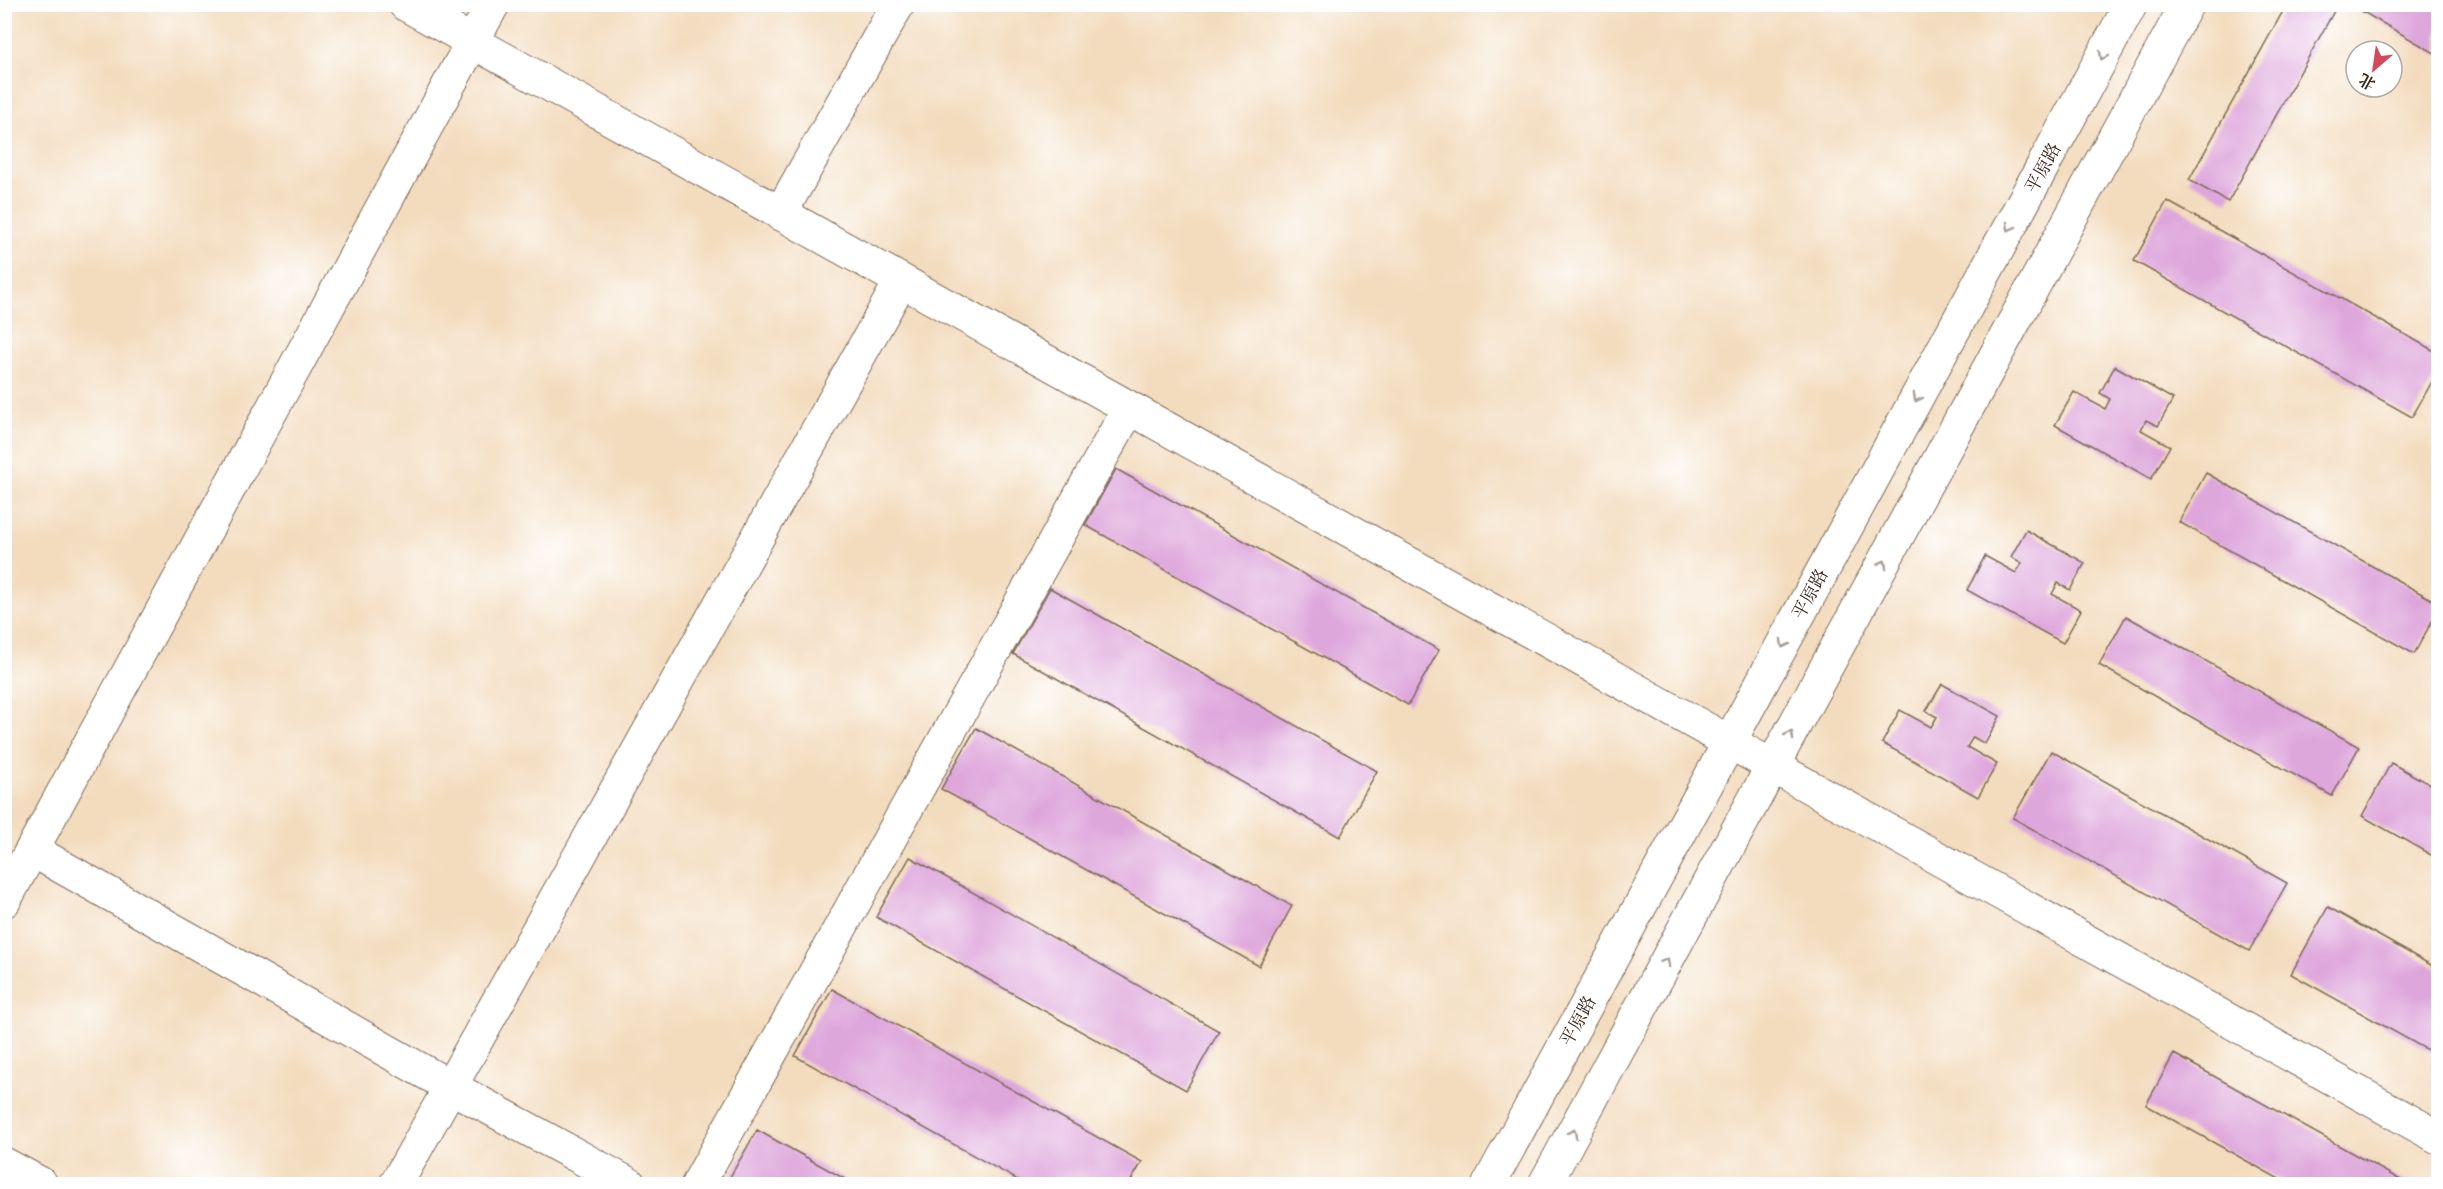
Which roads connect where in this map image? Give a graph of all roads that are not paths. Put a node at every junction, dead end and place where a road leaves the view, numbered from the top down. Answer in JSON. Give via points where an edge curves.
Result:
{"nodes":[{"id":1,"x":405,"y":4,"type":"edge"},
{"id":2,"x":494,"y":4,"type":"edge"},
{"id":3,"x":898,"y":4,"type":"edge"},
{"id":4,"x":2131,"y":4,"type":"edge"},
{"id":5,"x":2187,"y":4,"type":"edge"},
{"id":6,"x":472,"y":42,"type":"junction"},
{"id":7,"x":780,"y":214,"type":"junction"},
{"id":8,"x":901,"y":281,"type":"junction"},
{"id":9,"x":1129,"y":408,"type":"junction"},
{"id":10,"x":1730,"y":742,"type":"junction"},
{"id":11,"x":1773,"y":766,"type":"junction"},
{"id":12,"x":32,"y":850,"type":"junction"},
{"id":13,"x":4,"y":901,"type":"edge"},
{"id":14,"x":451,"y":1087,"type":"junction"},
{"id":15,"x":2439,"y":1137,"type":"edge"},
{"id":16,"x":4,"y":1164,"type":"edge"},
{"id":17,"x":41,"y":1185,"type":"edge"},
{"id":18,"x":396,"y":1185,"type":"edge"},
{"id":19,"x":629,"y":1185,"type":"edge"},
{"id":20,"x":698,"y":1185,"type":"edge"},
{"id":21,"x":1489,"y":1185,"type":"edge"},
{"id":22,"x":1545,"y":1185,"type":"edge"}],
"edges":[{"from":1,"to":6,"type":"street"},
{"from":2,"to":6,"type":"street"},
{"from":3,"to":7,"type":"street"},
{"from":4,"to":10,"type":"street","name":"平原路","one_way":true},
{"from":11,"to":5,"type":"street","one_way":true},
{"from":6,"to":7,"type":"street"},
{"from":6,"to":12,"type":"street"},
{"from":7,"to":8,"type":"street"},
{"from":8,"to":9,"type":"street"},
{"from":8,"to":14,"type":"street"},
{"from":9,"to":10,"type":"street"},
{"from":9,"to":20,"type":"street"},
{"from":10,"to":11,"type":"street"},
{"from":10,"to":21,"type":"street","name":"平原路"},
{"from":11,"to":15,"type":"street"},
{"from":22,"to":11,"type":"street","one_way":true},
{"from":12,"to":13,"type":"street"},
{"from":12,"to":14,"type":"street"},
{"from":14,"to":18,"type":"street"},
{"from":14,"to":19,"type":"street"},
{"from":16,"to":17,"type":"street"}]}
